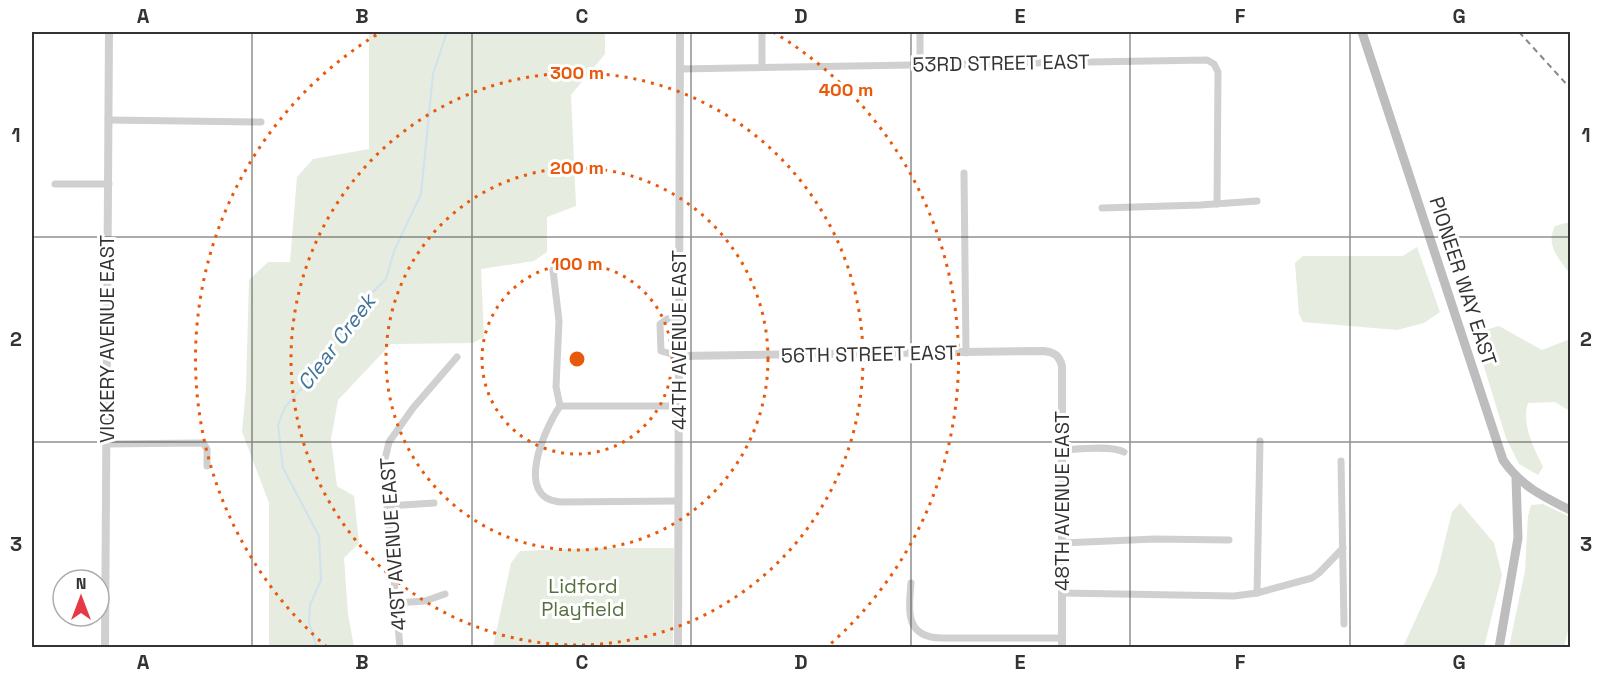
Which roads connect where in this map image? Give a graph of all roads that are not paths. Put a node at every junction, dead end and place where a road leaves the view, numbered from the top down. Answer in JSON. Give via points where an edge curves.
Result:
{"nodes":[{"id":1,"x":109,"y":32,"type":"edge"},
{"id":2,"x":680,"y":32,"type":"edge"},
{"id":3,"x":762,"y":32,"type":"edge"},
{"id":4,"x":920,"y":32,"type":"edge"},
{"id":5,"x":1362,"y":32,"type":"edge"},
{"id":6,"x":920,"y":64,"type":"junction"},
{"id":7,"x":762,"y":67,"type":"junction"},
{"id":8,"x":680,"y":69,"type":"junction"},
{"id":9,"x":108,"y":120,"type":"junction"},
{"id":10,"x":261,"y":122,"type":"dead end"},
{"id":11,"x":964,"y":173,"type":"dead end"},
{"id":12,"x":55,"y":184,"type":"dead end"},
{"id":13,"x":108,"y":184,"type":"junction"},
{"id":14,"x":1257,"y":201,"type":"dead end"},
{"id":15,"x":1217,"y":204,"type":"junction"},
{"id":16,"x":1102,"y":208,"type":"dead end"},
{"id":17,"x":553,"y":270,"type":"dead end"},
{"id":18,"x":679,"y":318,"type":"junction"},
{"id":19,"x":966,"y":353,"type":"junction"},
{"id":20,"x":679,"y":356,"type":"junction"},
{"id":21,"x":1058,"y":356,"type":"joint"},
{"id":22,"x":457,"y":357,"type":"dead end"},
{"id":23,"x":560,"y":406,"type":"junction"},
{"id":24,"x":679,"y":406,"type":"junction"},
{"id":25,"x":1260,"y":441,"type":"dead end"},
{"id":26,"x":106,"y":444,"type":"junction"},
{"id":27,"x":1063,"y":450,"type":"junction"},
{"id":28,"x":1124,"y":452,"type":"dead end"},
{"id":29,"x":1341,"y":461,"type":"dead end"},
{"id":30,"x":207,"y":466,"type":"dead end"},
{"id":31,"x":1516,"y":478,"type":"junction"},
{"id":32,"x":678,"y":501,"type":"junction"},
{"id":33,"x":434,"y":503,"type":"dead end"},
{"id":34,"x":387,"y":506,"type":"junction"},
{"id":35,"x":1570,"y":510,"type":"edge"},
{"id":36,"x":1228,"y":540,"type":"dead end"},
{"id":37,"x":1062,"y":543,"type":"junction"},
{"id":38,"x":1343,"y":548,"type":"junction"},
{"id":39,"x":911,"y":583,"type":"dead end"},
{"id":40,"x":1062,"y":593,"type":"junction"},
{"id":41,"x":1257,"y":593,"type":"junction"},
{"id":42,"x":445,"y":594,"type":"dead end"},
{"id":43,"x":395,"y":603,"type":"junction"},
{"id":44,"x":1344,"y":624,"type":"dead end"},
{"id":45,"x":1062,"y":638,"type":"junction"},
{"id":46,"x":105,"y":648,"type":"edge"},
{"id":47,"x":400,"y":648,"type":"edge"},
{"id":48,"x":678,"y":648,"type":"edge"},
{"id":49,"x":1062,"y":648,"type":"edge"},
{"id":50,"x":1499,"y":648,"type":"edge"}],
"edges":[{"from":1,"to":9,"type":"street","name":"VICKERY AVENUE EAST"},
{"from":2,"to":8,"type":"street","name":"44TH AVENUE EAST"},
{"from":3,"to":7,"type":"street"},
{"from":4,"to":6,"type":"street"},
{"from":5,"to":31,"type":"main road","name":"PIONEER WAY EAST","via":[[1496,445]]},
{"from":6,"to":7,"type":"street","name":"53RD STREET EAST"},
{"from":6,"to":15,"type":"street","name":"53RD STREET EAST","via":[[1207,60],[1218,72]]},
{"from":7,"to":8,"type":"street","name":"53RD STREET EAST"},
{"from":8,"to":18,"type":"street","name":"44TH AVENUE EAST"},
{"from":9,"to":10,"type":"street"},
{"from":9,"to":13,"type":"street","name":"VICKERY AVENUE EAST"},
{"from":11,"to":19,"type":"street"},
{"from":12,"to":13,"type":"street"},
{"from":13,"to":26,"type":"street","name":"VICKERY AVENUE EAST"},
{"from":14,"to":15,"type":"street"},
{"from":15,"to":16,"type":"street"},
{"from":17,"to":23,"type":"street","via":[[559,321],[556,387]]},
{"from":18,"to":20,"type":"street","name":"44TH AVENUE EAST"},
{"from":18,"to":20,"type":"street","via":[[660,324],[661,351]]},
{"from":19,"to":20,"type":"street","name":"56TH STREET EAST"},
{"from":19,"to":21,"type":"street","name":"56TH STREET EAST","via":[[1043,351]]},
{"from":20,"to":24,"type":"street","name":"44TH AVENUE EAST"},
{"from":21,"to":27,"type":"street","name":"48TH AVENUE EAST","via":[[1062,366]]},
{"from":22,"to":34,"type":"street","name":"41ST AVENUE EAST","via":[[389,442],[385,459]]},
{"from":23,"to":24,"type":"street"},
{"from":23,"to":32,"type":"street","via":[[548,424],[537,454],[538,485],[543,496],[560,502]]},
{"from":24,"to":32,"type":"street","name":"44TH AVENUE EAST"},
{"from":25,"to":41,"type":"street"},
{"from":26,"to":30,"type":"street","via":[[203,443]]},
{"from":26,"to":46,"type":"street","name":"VICKERY AVENUE EAST"},
{"from":27,"to":28,"type":"street"},
{"from":27,"to":37,"type":"street","name":"48TH AVENUE EAST"},
{"from":29,"to":38,"type":"street"},
{"from":31,"to":35,"type":"main road","name":"PIONEER WAY EAST"},
{"from":31,"to":50,"type":"main road","via":[[1518,538]]},
{"from":32,"to":48,"type":"street","name":"44TH AVENUE EAST"},
{"from":33,"to":34,"type":"street"},
{"from":34,"to":43,"type":"street","name":"41ST AVENUE EAST"},
{"from":36,"to":37,"type":"street"},
{"from":37,"to":40,"type":"street","name":"48TH AVENUE EAST"},
{"from":38,"to":41,"type":"street","via":[[1312,578]]},
{"from":38,"to":44,"type":"street"},
{"from":39,"to":45,"type":"street","via":[[910,618],[925,636]]},
{"from":40,"to":41,"type":"street"},
{"from":40,"to":45,"type":"street","name":"48TH AVENUE EAST"},
{"from":42,"to":43,"type":"street","via":[[425,601]]},
{"from":43,"to":47,"type":"street","name":"41ST AVENUE EAST"},
{"from":45,"to":49,"type":"street","name":"48TH AVENUE EAST"}]}
